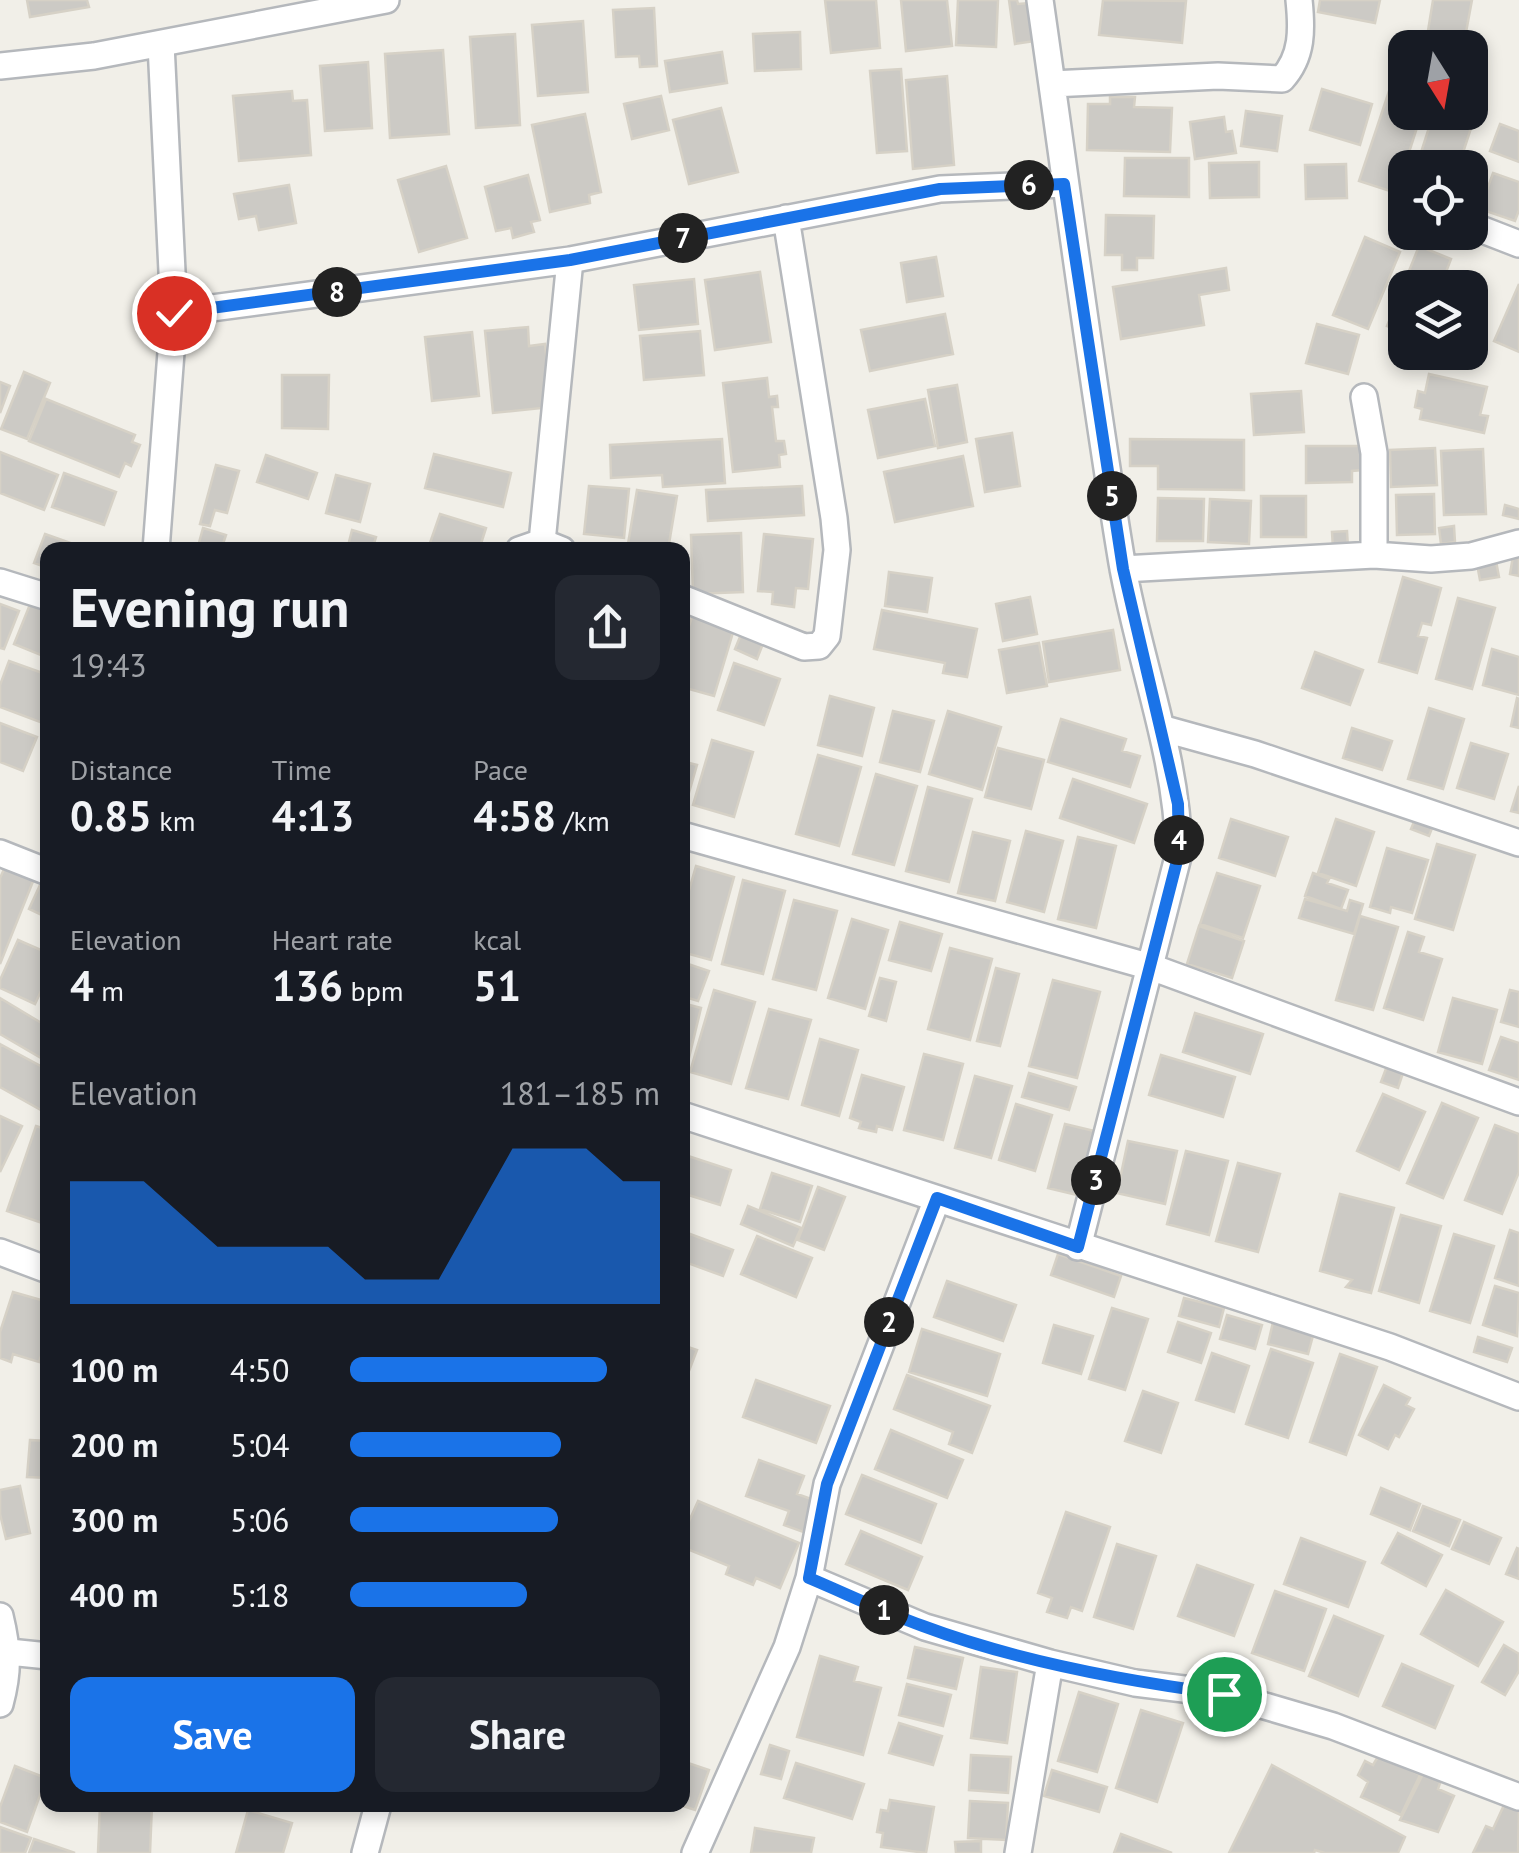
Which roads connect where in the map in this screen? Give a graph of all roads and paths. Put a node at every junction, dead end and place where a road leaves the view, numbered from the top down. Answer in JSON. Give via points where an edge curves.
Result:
{"nodes":[{"id":1,"x":386,"y":0,"type":"edge"},
{"id":2,"x":1040,"y":0,"type":"edge"},
{"id":3,"x":1299,"y":0,"type":"edge"},
{"id":4,"x":161,"y":44,"type":"junction"},
{"id":5,"x":0,"y":66,"type":"edge"},
{"id":6,"x":1052,"y":84,"type":"junction"},
{"id":7,"x":1064,"y":184,"type":"junction"},
{"id":8,"x":786,"y":218,"type":"junction"},
{"id":9,"x":1488,"y":232,"type":"edge"},
{"id":10,"x":1519,"y":244,"type":"edge"},
{"id":11,"x":570,"y":260,"type":"junction"},
{"id":12,"x":174,"y":313,"type":"junction"},
{"id":13,"x":1364,"y":398,"type":"dead end"},
{"id":14,"x":157,"y":542,"type":"edge"},
{"id":15,"x":542,"y":542,"type":"edge"},
{"id":16,"x":1519,"y":543,"type":"edge"},
{"id":17,"x":1374,"y":554,"type":"junction"},
{"id":18,"x":1123,"y":569,"type":"junction"},
{"id":19,"x":0,"y":582,"type":"edge"},
{"id":20,"x":40,"y":594,"type":"edge"},
{"id":21,"x":690,"y":601,"type":"edge"},
{"id":22,"x":1161,"y":728,"type":"junction"},
{"id":23,"x":690,"y":838,"type":"edge"},
{"id":24,"x":1519,"y":842,"type":"edge"},
{"id":25,"x":0,"y":853,"type":"edge"},
{"id":26,"x":40,"y":869,"type":"edge"},
{"id":27,"x":1151,"y":967,"type":"junction"},
{"id":28,"x":1519,"y":1102,"type":"edge"},
{"id":29,"x":690,"y":1118,"type":"edge"},
{"id":30,"x":937,"y":1198,"type":"junction"},
{"id":31,"x":1078,"y":1247,"type":"junction"},
{"id":32,"x":0,"y":1252,"type":"edge"},
{"id":33,"x":40,"y":1267,"type":"edge"},
{"id":34,"x":1519,"y":1397,"type":"edge"},
{"id":35,"x":809,"y":1578,"type":"junction"},
{"id":36,"x":0,"y":1616,"type":"edge"},
{"id":37,"x":8,"y":1652,"type":"junction"},
{"id":38,"x":40,"y":1655,"type":"edge"},
{"id":39,"x":1050,"y":1663,"type":"junction"},
{"id":40,"x":0,"y":1704,"type":"edge"},
{"id":41,"x":1519,"y":1797,"type":"edge"},
{"id":42,"x":376,"y":1812,"type":"edge"},
{"id":43,"x":365,"y":1853,"type":"edge"},
{"id":44,"x":696,"y":1853,"type":"edge"},
{"id":45,"x":1018,"y":1853,"type":"edge"}],
"edges":[{"from":1,"to":4,"type":"street"},
{"from":2,"to":6,"type":"street"},
{"from":3,"to":6,"type":"street","via":[[1302,29],[1294,66],[1282,79]]},
{"from":4,"to":5,"type":"street"},
{"from":4,"to":12,"type":"street"},
{"from":6,"to":7,"type":"street"},
{"from":7,"to":8,"type":"street","via":[[940,189]]},
{"from":7,"to":18,"type":"street"},
{"from":8,"to":11,"type":"street"},
{"from":8,"to":21,"type":"street","via":[[834,518],[827,636],[819,646],[804,646]]},
{"from":9,"to":10,"type":"street"},
{"from":11,"to":12,"type":"street"},
{"from":11,"to":15,"type":"street"},
{"from":12,"to":14,"type":"street"},
{"from":13,"to":17,"type":"street","via":[[1374,454]]},
{"from":16,"to":17,"type":"street","via":[[1471,556]]},
{"from":17,"to":18,"type":"street"},
{"from":18,"to":22,"type":"street"},
{"from":19,"to":20,"type":"street"},
{"from":22,"to":24,"type":"street"},
{"from":22,"to":27,"type":"street","via":[[1178,804],[1179,853]]},
{"from":23,"to":27,"type":"street"},
{"from":25,"to":26,"type":"street"},
{"from":27,"to":28,"type":"street"},
{"from":27,"to":31,"type":"street"},
{"from":29,"to":30,"type":"street"},
{"from":30,"to":31,"type":"street"},
{"from":30,"to":35,"type":"street","via":[[827,1484]]},
{"from":31,"to":34,"type":"street","via":[[1390,1347]]},
{"from":32,"to":33,"type":"street"},
{"from":35,"to":39,"type":"street","via":[[925,1627]]},
{"from":35,"to":44,"type":"street","via":[[788,1648]]},
{"from":36,"to":37,"type":"street"},
{"from":37,"to":38,"type":"street"},
{"from":37,"to":40,"type":"street"},
{"from":39,"to":41,"type":"street","via":[[1224,1694],[1332,1726]]},
{"from":39,"to":45,"type":"street"},
{"from":42,"to":43,"type":"street"}]}
